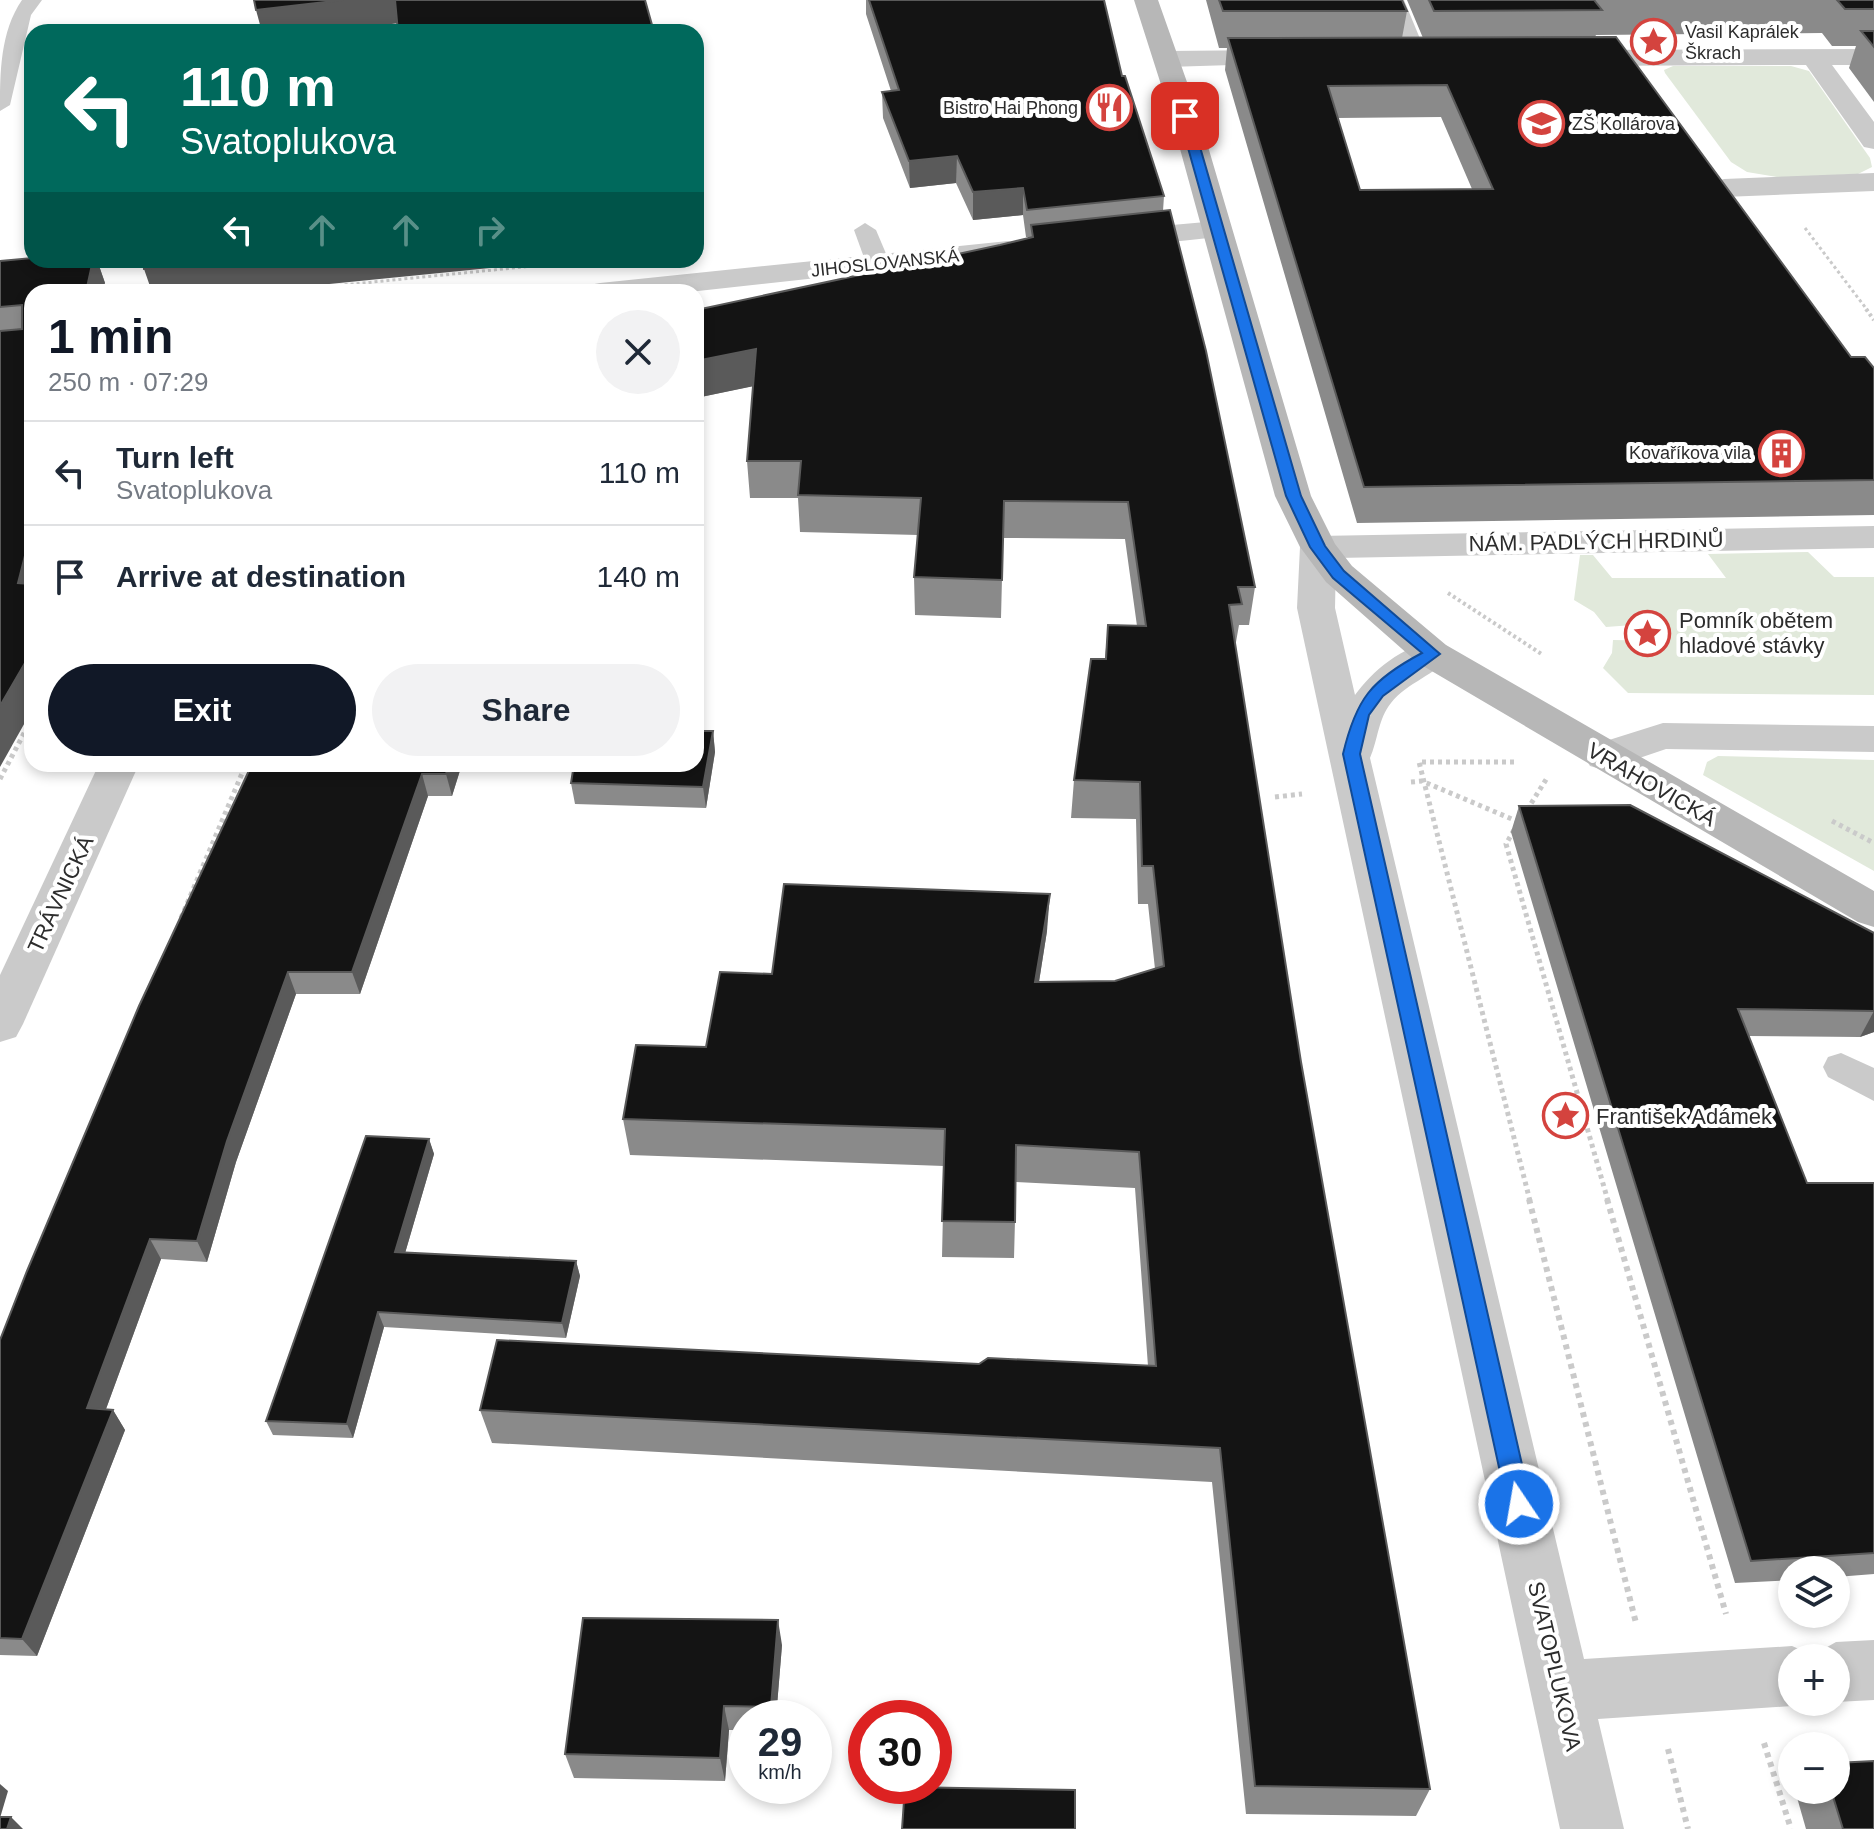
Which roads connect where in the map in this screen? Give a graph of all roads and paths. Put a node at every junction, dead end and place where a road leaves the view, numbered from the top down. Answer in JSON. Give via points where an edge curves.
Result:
{"nodes":[{"id":1,"x":5,"y":0,"type":"edge"},
{"id":2,"x":1146,"y":0,"type":"edge"},
{"id":3,"x":1394,"y":0,"type":"edge"},
{"id":4,"x":27,"y":8,"type":"edge"},
{"id":5,"x":1813,"y":57,"type":"junction"},
{"id":6,"x":1874,"y":57,"type":"edge"},
{"id":7,"x":1311,"y":58,"type":"edge"},
{"id":8,"x":1387,"y":58,"type":"edge"},
{"id":9,"x":1418,"y":58,"type":"junction"},
{"id":10,"x":1449,"y":58,"type":"edge"},
{"id":11,"x":1541,"y":58,"type":"edge"},
{"id":12,"x":1168,"y":59,"type":"junction"},
{"id":13,"x":0,"y":104,"type":"edge"},
{"id":14,"x":1874,"y":141,"type":"edge"},
{"id":15,"x":1874,"y":182,"type":"edge"},
{"id":16,"x":1772,"y":186,"type":"junction"},
{"id":17,"x":1743,"y":214,"type":"edge"},
{"id":18,"x":865,"y":230,"type":"dead end"},
{"id":19,"x":1217,"y":230,"type":"junction"},
{"id":20,"x":1083,"y":242,"type":"edge"},
{"id":21,"x":1036,"y":247,"type":"edge"},
{"id":22,"x":878,"y":263,"type":"junction"},
{"id":23,"x":513,"y":268,"type":"edge"},
{"id":24,"x":353,"y":284,"type":"edge"},
{"id":25,"x":677,"y":284,"type":"edge"},
{"id":26,"x":1874,"y":320,"type":"edge"},
{"id":27,"x":1874,"y":537,"type":"edge"},
{"id":28,"x":1318,"y":547,"type":"junction"},
{"id":29,"x":1432,"y":654,"type":"junction"},
{"id":30,"x":24,"y":733,"type":"edge"},
{"id":31,"x":1874,"y":739,"type":"edge"},
{"id":32,"x":1604,"y":756,"type":"junction"},
{"id":33,"x":1356,"y":771,"type":"junction"},
{"id":34,"x":115,"y":772,"type":"edge"},
{"id":35,"x":243,"y":772,"type":"edge"},
{"id":36,"x":1550,"y":773,"type":"dead end"},
{"id":37,"x":0,"y":779,"type":"edge"},
{"id":38,"x":1422,"y":781,"type":"junction"},
{"id":39,"x":1275,"y":797,"type":"dead end"},
{"id":40,"x":1518,"y":824,"type":"junction"},
{"id":41,"x":1533,"y":824,"type":"edge"},
{"id":42,"x":1874,"y":911,"type":"edge"},
{"id":43,"x":178,"y":924,"type":"edge"},
{"id":44,"x":0,"y":1024,"type":"edge"},
{"id":45,"x":1841,"y":1067,"type":"dead end"},
{"id":46,"x":1874,"y":1086,"type":"edge"},
{"id":47,"x":1874,"y":1670,"type":"edge"},
{"id":48,"x":1850,"y":1671,"type":"edge"},
{"id":49,"x":1768,"y":1677,"type":"edge"},
{"id":50,"x":1652,"y":1686,"type":"junction"},
{"id":51,"x":1561,"y":1691,"type":"junction"},
{"id":52,"x":1592,"y":1829,"type":"edge"},
{"id":53,"x":1688,"y":1829,"type":"edge"},
{"id":54,"x":1791,"y":1829,"type":"edge"}],
"edges":[{"from":1,"to":4,"type":"lane"},
{"from":2,"to":12,"type":"street","name":"SVATOPLUKOVA"},
{"from":3,"to":9,"type":"lane"},
{"from":4,"to":13,"type":"lane"},
{"from":5,"to":6,"type":"street"},
{"from":5,"to":11,"type":"street","via":[[1638,69]]},
{"from":5,"to":14,"type":"street"},
{"from":7,"to":12,"type":"street"},
{"from":8,"to":9,"type":"street"},
{"from":9,"to":10,"type":"street"},
{"from":12,"to":19,"type":"street","name":"SVATOPLUKOVA"},
{"from":15,"to":16,"type":"street"},
{"from":16,"to":17,"type":"street","via":[[1716,176]]},
{"from":16,"to":26,"type":"path"},
{"from":18,"to":22,"type":"lane"},
{"from":19,"to":20,"type":"street"},
{"from":19,"to":28,"type":"street","name":"SVATOPLUKOVA","via":[[1293,496]]},
{"from":21,"to":22,"type":"street","name":"JIHOSLOVANSKÁ"},
{"from":22,"to":25,"type":"street","name":"JIHOSLOVANSKÁ"},
{"from":23,"to":24,"type":"path"},
{"from":27,"to":28,"type":"street","name":"NÁM. PADLÝCH HRDINŮ"},
{"from":28,"to":29,"type":"street","name":"SVATOPLUKOVA","via":[[1359,593]]},
{"from":28,"to":33,"type":"street","name":"SVATOPLUKOVA","via":[[1316,608]]},
{"from":29,"to":32,"type":"street","name":"VRAHOVICKÁ"},
{"from":29,"to":33,"type":"street","name":"SVATOPLUKOVA","via":[[1377,692],[1361,714]]},
{"from":30,"to":37,"type":"path"},
{"from":31,"to":32,"type":"street","via":[[1663,736]]},
{"from":32,"to":42,"type":"street","name":"VRAHOVICKÁ"},
{"from":33,"to":38,"type":"path"},
{"from":33,"to":39,"type":"path"},
{"from":33,"to":51,"type":"street","name":"SVATOPLUKOVA"},
{"from":34,"to":44,"type":"street","name":"TRÁVNICKÁ"},
{"from":35,"to":43,"type":"path"},
{"from":36,"to":40,"type":"path"},
{"from":38,"to":40,"type":"path"},
{"from":38,"to":50,"type":"path"},
{"from":40,"to":41,"type":"path"},
{"from":40,"to":49,"type":"path","via":[[1506,844]]},
{"from":45,"to":46,"type":"lane"},
{"from":47,"to":48,"type":"street"},
{"from":49,"to":50,"type":"street"},
{"from":49,"to":54,"type":"path"},
{"from":50,"to":51,"type":"street"},
{"from":50,"to":53,"type":"path"},
{"from":51,"to":52,"type":"street","name":"SVATOPLUKOVA"}]}
